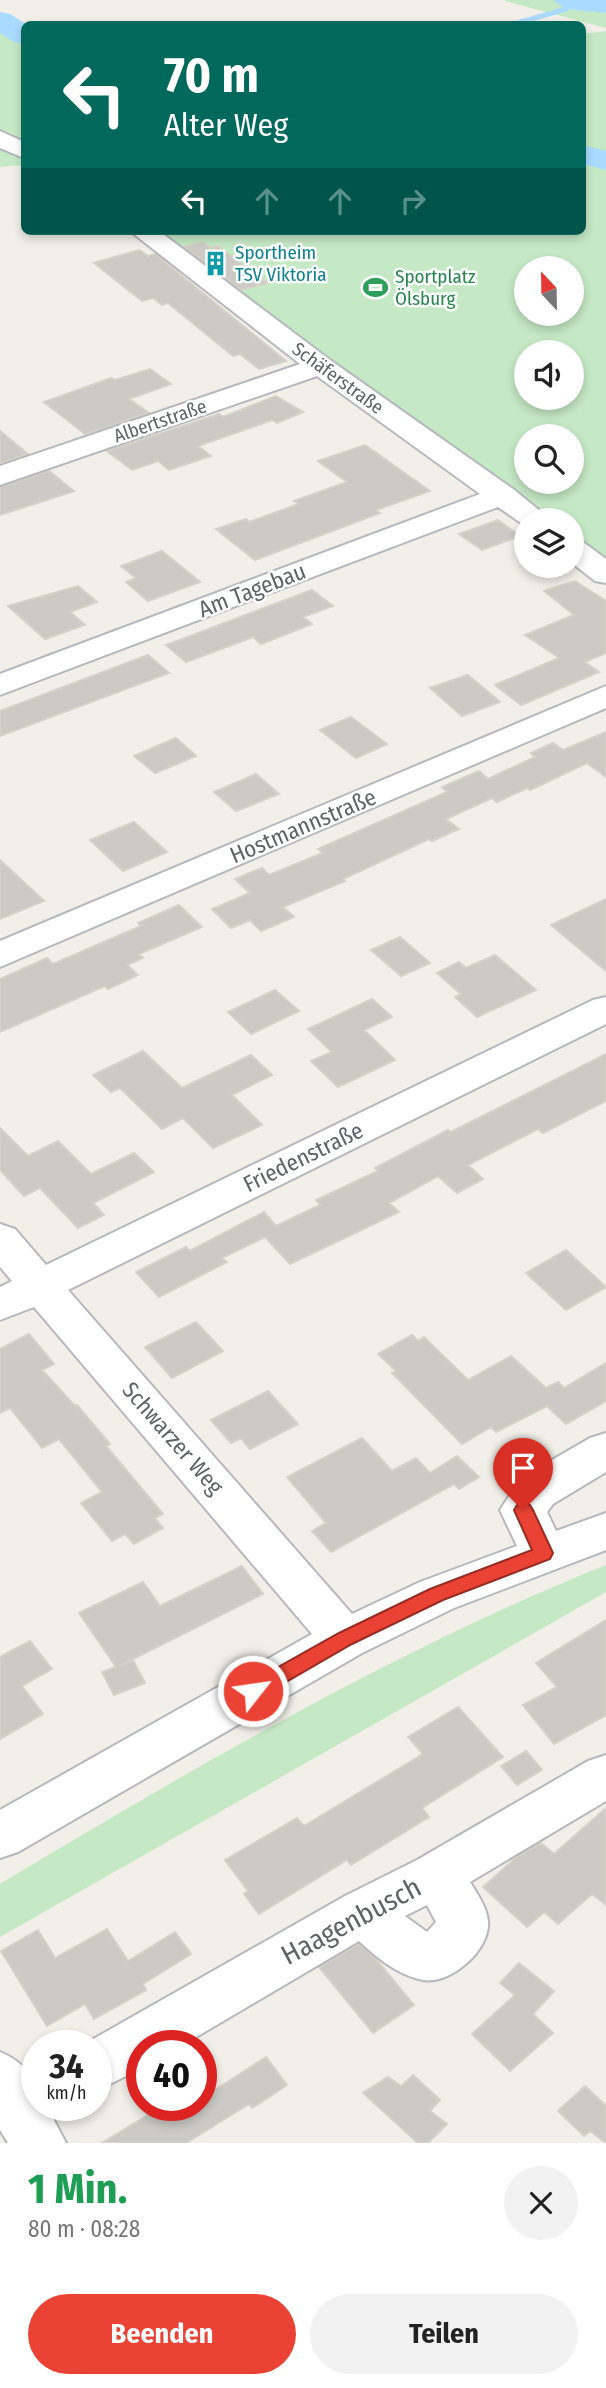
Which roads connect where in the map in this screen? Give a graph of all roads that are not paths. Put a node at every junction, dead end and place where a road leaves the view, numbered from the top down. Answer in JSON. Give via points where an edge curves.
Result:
{"nodes":[{"id":1,"x":0,"y":138,"type":"edge"},
{"id":2,"x":21,"y":149,"type":"edge"},
{"id":3,"x":148,"y":235,"type":"edge"},
{"id":4,"x":320,"y":366,"type":"junction"},
{"id":5,"x":0,"y":476,"type":"edge"},
{"id":6,"x":503,"y":495,"type":"junction"},
{"id":7,"x":520,"y":508,"type":"edge"},
{"id":8,"x":584,"y":557,"type":"edge"},
{"id":9,"x":606,"y":574,"type":"edge"},
{"id":10,"x":0,"y":685,"type":"edge"},
{"id":11,"x":606,"y":696,"type":"edge"},
{"id":12,"x":0,"y":955,"type":"edge"},
{"id":13,"x":606,"y":1009,"type":"edge"},
{"id":14,"x":0,"y":1239,"type":"edge"},
{"id":15,"x":42,"y":1285,"type":"junction"},
{"id":16,"x":0,"y":1305,"type":"edge"},
{"id":17,"x":606,"y":1450,"type":"edge"},
{"id":18,"x":606,"y":1531,"type":"edge"},
{"id":19,"x":543,"y":1553,"type":"junction"},
{"id":20,"x":345,"y":1639,"type":"junction"},
{"id":21,"x":606,"y":1776,"type":"edge"},
{"id":22,"x":0,"y":1836,"type":"edge"},
{"id":23,"x":435,"y":1876,"type":"junction"},
{"id":24,"x":363,"y":1912,"type":"junction"},
{"id":25,"x":112,"y":2057,"type":"edge"}],
"edges":[{"from":1,"to":2,"type":"street"},
{"from":3,"to":4,"type":"street","name":"Schäferstraße"},
{"from":4,"to":5,"type":"street","name":"Albertstraße"},
{"from":4,"to":6,"type":"street","name":"Schäferstraße"},
{"from":6,"to":7,"type":"street","name":"Schäferstraße"},
{"from":6,"to":10,"type":"street","name":"Am Tagebau"},
{"from":8,"to":9,"type":"street"},
{"from":11,"to":12,"type":"street","name":"Hostmannstraße"},
{"from":13,"to":15,"type":"street","name":"Friedenstraße"},
{"from":14,"to":15,"type":"street","name":"Schwarzer Weg"},
{"from":15,"to":16,"type":"street","name":"Friedenstraße"},
{"from":15,"to":20,"type":"street","name":"Schwarzer Weg"},
{"from":17,"to":19,"type":"street","via":[[537,1491],[523,1510]]},
{"from":18,"to":19,"type":"street"},
{"from":19,"to":20,"type":"street","via":[[437,1595]]},
{"from":20,"to":22,"type":"street"},
{"from":21,"to":23,"type":"street","name":"Haagenbusch"},
{"from":23,"to":24,"type":"street","name":"Haagenbusch"},
{"from":23,"to":24,"type":"street","via":[[464,1918],[463,1931],[442,1952],[428,1957],[417,1954]]},
{"from":24,"to":25,"type":"street","name":"Haagenbusch"}]}
